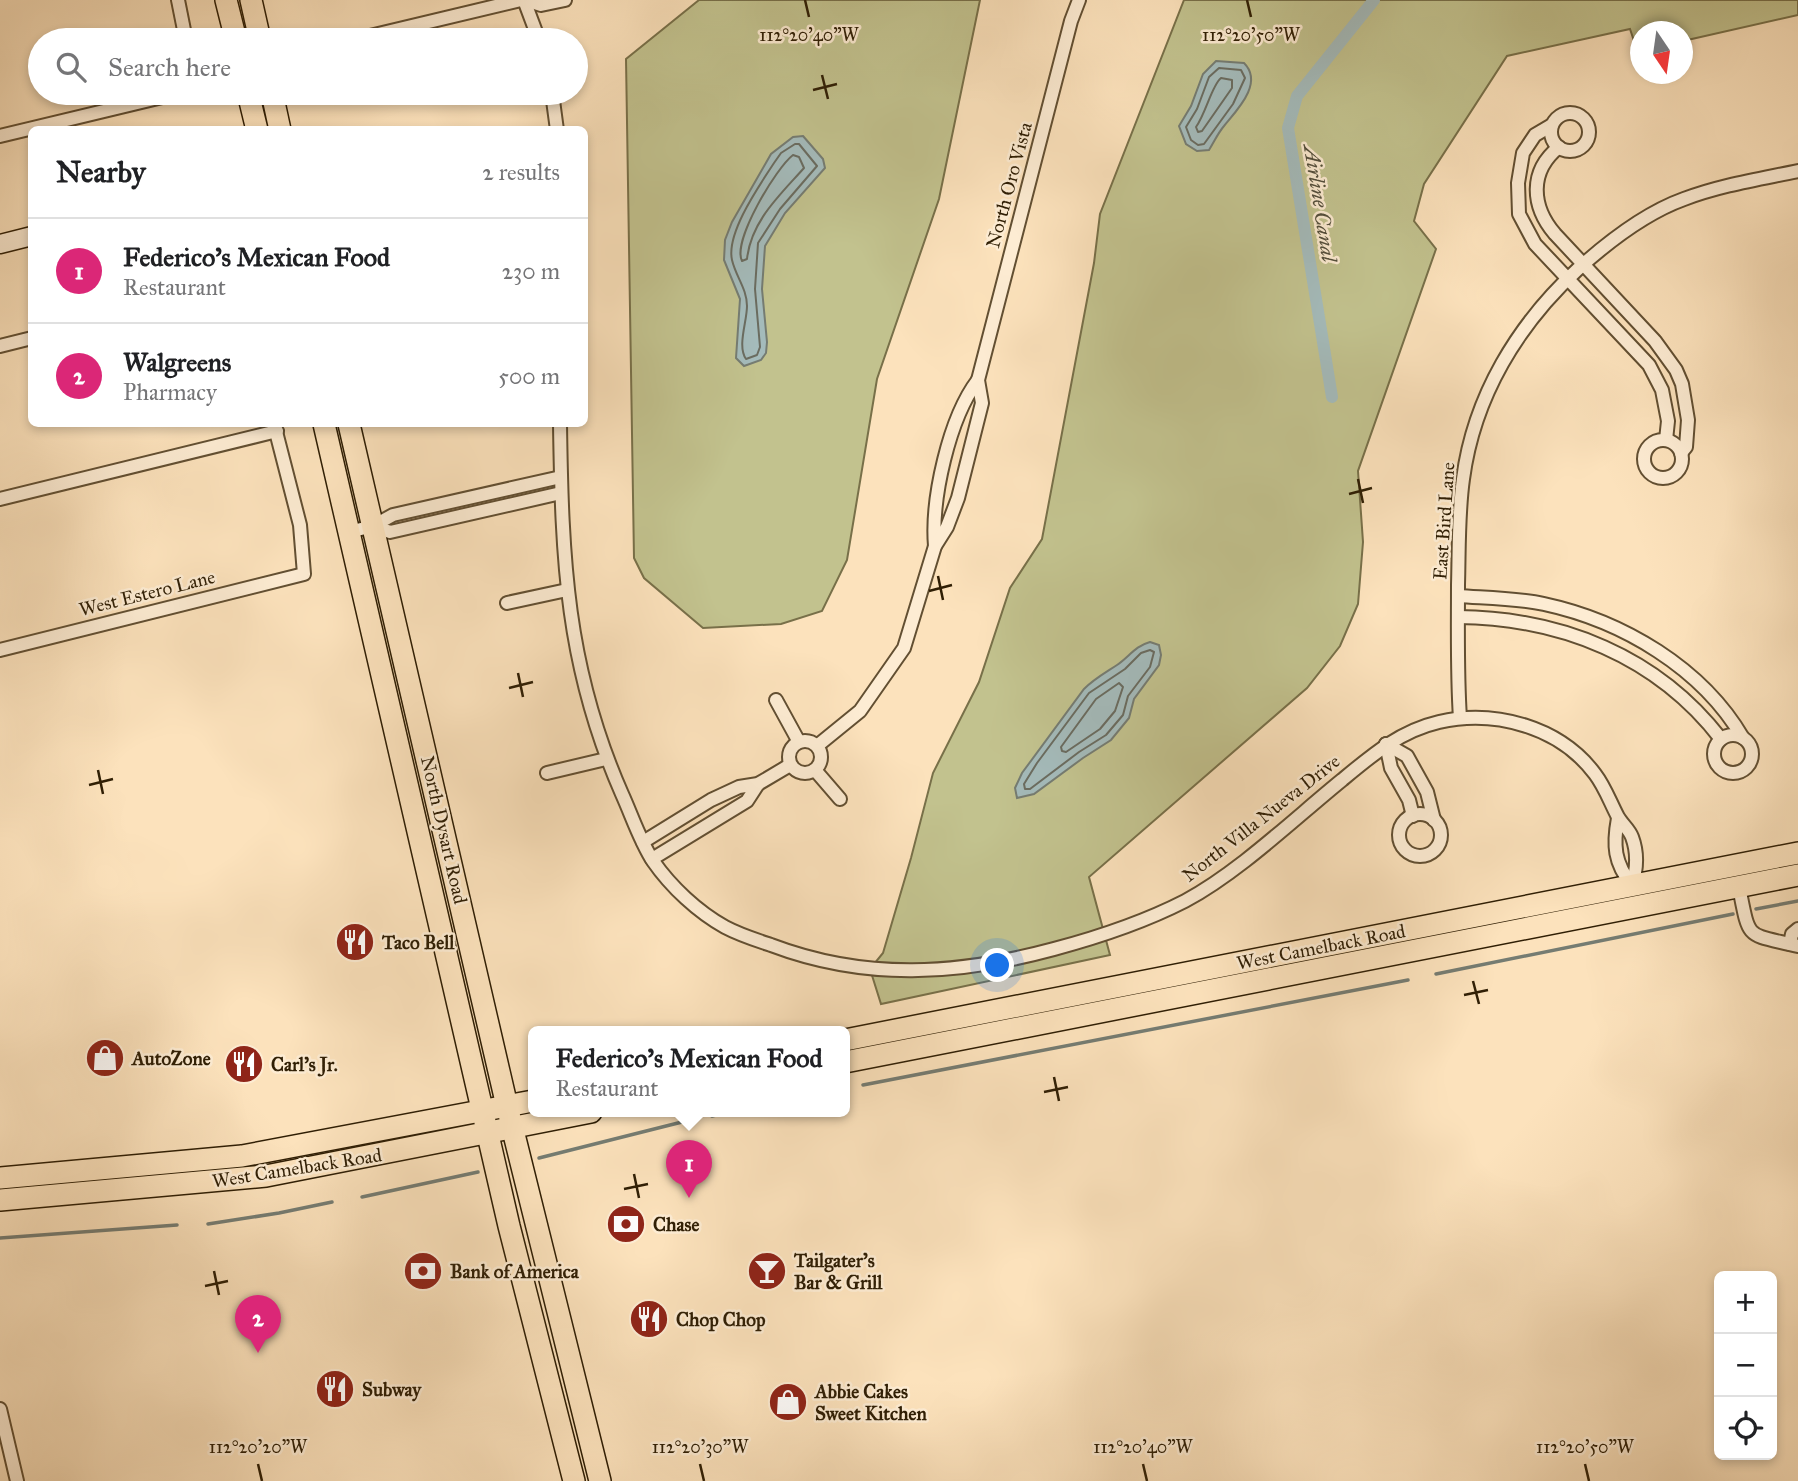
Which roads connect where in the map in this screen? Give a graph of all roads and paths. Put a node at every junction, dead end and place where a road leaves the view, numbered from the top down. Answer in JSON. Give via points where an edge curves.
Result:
{"nodes":[{"id":1,"x":178,"y":0,"type":"edge"},
{"id":2,"x":226,"y":0,"type":"edge"},
{"id":3,"x":251,"y":0,"type":"edge"},
{"id":4,"x":524,"y":0,"type":"edge"},
{"id":5,"x":565,"y":0,"type":"edge"},
{"id":6,"x":1079,"y":0,"type":"edge"},
{"id":7,"x":184,"y":28,"type":"edge"},
{"id":8,"x":233,"y":28,"type":"edge"},
{"id":9,"x":258,"y":28,"type":"edge"},
{"id":10,"x":404,"y":28,"type":"edge"},
{"id":11,"x":534,"y":28,"type":"edge"},
{"id":12,"x":129,"y":105,"type":"edge"},
{"id":13,"x":251,"y":105,"type":"edge"},
{"id":14,"x":275,"y":105,"type":"edge"},
{"id":15,"x":553,"y":105,"type":"edge"},
{"id":16,"x":1552,"y":125,"type":"junction"},
{"id":17,"x":42,"y":126,"type":"edge"},
{"id":18,"x":256,"y":126,"type":"edge"},
{"id":19,"x":280,"y":126,"type":"edge"},
{"id":20,"x":556,"y":126,"type":"edge"},
{"id":21,"x":28,"y":129,"type":"edge"},
{"id":22,"x":0,"y":136,"type":"edge"},
{"id":23,"x":1559,"y":147,"type":"junction"},
{"id":24,"x":1798,"y":171,"type":"edge"},
{"id":25,"x":1537,"y":187,"type":"junction"},
{"id":26,"x":1517,"y":188,"type":"junction"},
{"id":27,"x":28,"y":237,"type":"edge"},
{"id":28,"x":0,"y":244,"type":"edge"},
{"id":29,"x":1582,"y":265,"type":"junction"},
{"id":30,"x":1569,"y":278,"type":"junction"},
{"id":31,"x":1647,"y":332,"type":"junction"},
{"id":32,"x":28,"y":339,"type":"edge"},
{"id":33,"x":1632,"y":345,"type":"junction"},
{"id":34,"x":0,"y":346,"type":"edge"},
{"id":35,"x":978,"y":380,"type":"junction"},
{"id":36,"x":1684,"y":393,"type":"junction"},
{"id":37,"x":1664,"y":398,"type":"junction"},
{"id":38,"x":276,"y":427,"type":"edge"},
{"id":39,"x":325,"y":427,"type":"edge"},
{"id":40,"x":350,"y":427,"type":"edge"},
{"id":41,"x":560,"y":427,"type":"edge"},
{"id":42,"x":1666,"y":440,"type":"junction"},
{"id":43,"x":1681,"y":453,"type":"junction"},
{"id":44,"x":561,"y":477,"type":"junction"},
{"id":45,"x":561,"y":493,"type":"junction"},
{"id":46,"x":0,"y":499,"type":"edge"},
{"id":47,"x":373,"y":526,"type":"junction"},
{"id":48,"x":349,"y":532,"type":"junction"},
{"id":49,"x":935,"y":546,"type":"junction"},
{"id":50,"x":566,"y":590,"type":"junction"},
{"id":51,"x":1458,"y":596,"type":"junction"},
{"id":52,"x":507,"y":603,"type":"dead end"},
{"id":53,"x":1557,"y":607,"type":"junction"},
{"id":54,"x":1458,"y":617,"type":"junction"},
{"id":55,"x":1553,"y":629,"type":"junction"},
{"id":56,"x":0,"y":650,"type":"edge"},
{"id":57,"x":1661,"y":653,"type":"junction"},
{"id":58,"x":1648,"y":671,"type":"junction"},
{"id":59,"x":776,"y":700,"type":"dead end"},
{"id":60,"x":1460,"y":718,"type":"junction"},
{"id":61,"x":1743,"y":738,"type":"junction"},
{"id":62,"x":1721,"y":739,"type":"junction"},
{"id":63,"x":799,"y":742,"type":"junction"},
{"id":64,"x":1386,"y":744,"type":"junction"},
{"id":65,"x":817,"y":746,"type":"junction"},
{"id":66,"x":606,"y":759,"type":"junction"},
{"id":67,"x":790,"y":765,"type":"junction"},
{"id":68,"x":814,"y":770,"type":"junction"},
{"id":69,"x":547,"y":774,"type":"dead end"},
{"id":70,"x":758,"y":784,"type":"junction"},
{"id":71,"x":840,"y":799,"type":"dead end"},
{"id":72,"x":1413,"y":816,"type":"junction"},
{"id":73,"x":1434,"y":820,"type":"junction"},
{"id":74,"x":643,"y":842,"type":"junction"},
{"id":75,"x":1798,"y":853,"type":"edge"},
{"id":76,"x":652,"y":859,"type":"junction"},
{"id":77,"x":1798,"y":875,"type":"edge"},
{"id":78,"x":1634,"y":896,"type":"junction"},
{"id":79,"x":1741,"y":896,"type":"junction"},
{"id":80,"x":1798,"y":929,"type":"edge"},
{"id":81,"x":1794,"y":945,"type":"edge"},
{"id":82,"x":850,"y":1050,"type":"edge"},
{"id":83,"x":528,"y":1102,"type":"edge"},
{"id":84,"x":507,"y":1106,"type":"junction"},
{"id":85,"x":483,"y":1110,"type":"junction"},
{"id":86,"x":566,"y":1117,"type":"edge"},
{"id":87,"x":512,"y":1128,"type":"junction"},
{"id":88,"x":488,"y":1132,"type":"junction"},
{"id":89,"x":183,"y":1161,"type":"junction"},
{"id":90,"x":0,"y":1178,"type":"edge"},
{"id":91,"x":184,"y":1185,"type":"junction"},
{"id":92,"x":0,"y":1200,"type":"edge"},
{"id":93,"x":0,"y":1409,"type":"edge"},
{"id":94,"x":591,"y":1448,"type":"junction"},
{"id":95,"x":567,"y":1454,"type":"junction"},
{"id":96,"x":17,"y":1481,"type":"edge"},
{"id":97,"x":574,"y":1481,"type":"edge"},
{"id":98,"x":600,"y":1481,"type":"edge"}],
"edges":[{"from":1,"to":7,"type":"street"},
{"from":2,"to":8,"type":"main road"},
{"from":3,"to":9,"type":"main road"},
{"from":4,"to":5,"type":"street","via":[[541,5]]},
{"from":4,"to":10,"type":"street"},
{"from":4,"to":11,"type":"street"},
{"from":6,"to":35,"type":"street","name":"North Oro Vista"},
{"from":12,"to":17,"type":"street"},
{"from":13,"to":18,"type":"main road"},
{"from":14,"to":19,"type":"main road"},
{"from":15,"to":20,"type":"street"},
{"from":16,"to":23,"type":"street","via":[[1551,134]]},
{"from":16,"to":23,"type":"street","via":[[1569,113],[1587,124],[1588,138],[1579,148]]},
{"from":16,"to":26,"type":"street","via":[[1535,135],[1523,153]]},
{"from":21,"to":22,"type":"street"},
{"from":23,"to":25,"type":"street","via":[[1543,163]]},
{"from":24,"to":29,"type":"street","name":"East Bird Lane","via":[[1682,200],[1621,234]]},
{"from":25,"to":26,"type":"street"},
{"from":25,"to":29,"type":"street","via":[[1545,223]]},
{"from":26,"to":30,"type":"street","via":[[1519,214],[1527,231]]},
{"from":27,"to":28,"type":"street"},
{"from":29,"to":30,"type":"street","name":"East Bird Lane"},
{"from":29,"to":31,"type":"street"},
{"from":30,"to":33,"type":"street"},
{"from":30,"to":51,"type":"street","name":"East Bird Lane","via":[[1530,319],[1484,400],[1463,477]]},
{"from":31,"to":33,"type":"street"},
{"from":31,"to":36,"type":"street","via":[[1672,363]]},
{"from":32,"to":34,"type":"street"},
{"from":33,"to":37,"type":"street","via":[[1649,365]]},
{"from":35,"to":49,"type":"street","name":"North Oro Vista","via":[[956,422],[942,472],[935,501]]},
{"from":35,"to":49,"type":"street","name":"North Oro Vista","via":[[982,402],[958,498]]},
{"from":36,"to":37,"type":"street"},
{"from":36,"to":43,"type":"street","via":[[1689,419]]},
{"from":37,"to":42,"type":"street"},
{"from":38,"to":46,"type":"street"},
{"from":38,"to":56,"type":"street","name":"West Estero Lane","via":[[300,525],[304,574]]},
{"from":39,"to":48,"type":"main road","name":"North Dysart Road"},
{"from":40,"to":47,"type":"main road","name":"North Dysart Road"},
{"from":41,"to":44,"type":"street","name":"North Villa Nueva Drive"},
{"from":42,"to":43,"type":"street"},
{"from":42,"to":43,"type":"street","via":[[1648,447],[1644,459],[1648,471],[1659,477],[1672,475],[1681,466]]},
{"from":44,"to":45,"type":"street","name":"North Villa Nueva Drive"},
{"from":44,"to":47,"type":"street","via":[[393,515]]},
{"from":45,"to":47,"type":"street","via":[[390,532]]},
{"from":45,"to":50,"type":"street","name":"North Villa Nueva Drive"},
{"from":47,"to":48,"type":"street"},
{"from":47,"to":84,"type":"main road","name":"North Dysart Road"},
{"from":48,"to":85,"type":"main road","name":"North Dysart Road"},
{"from":49,"to":65,"type":"street","name":"North Oro Vista","via":[[904,648],[860,710]]},
{"from":50,"to":52,"type":"street"},
{"from":50,"to":66,"type":"street","name":"North Villa Nueva Drive","via":[[586,695]]},
{"from":51,"to":53,"type":"street"},
{"from":51,"to":54,"type":"street","name":"East Bird Lane"},
{"from":53,"to":55,"type":"street"},
{"from":53,"to":57,"type":"street","via":[[1607,624]]},
{"from":54,"to":55,"type":"street"},
{"from":54,"to":60,"type":"street","name":"East Bird Lane"},
{"from":55,"to":58,"type":"street","via":[[1599,644]]},
{"from":57,"to":58,"type":"street"},
{"from":57,"to":61,"type":"street","via":[[1713,697]]},
{"from":58,"to":62,"type":"street","via":[[1696,708]]},
{"from":59,"to":63,"type":"street"},
{"from":60,"to":64,"type":"street","name":"North Villa Nueva Drive","via":[[1420,728]]},
{"from":60,"to":78,"type":"street","name":"North Villa Nueva Drive","via":[[1518,723],[1540,730],[1578,754],[1606,789],[1618,818],[1614,839],[1621,871]]},
{"from":61,"to":62,"type":"street","via":[[1729,735]]},
{"from":61,"to":62,"type":"street","via":[[1751,748],[1750,761],[1737,772],[1724,771],[1716,762],[1714,750]]},
{"from":63,"to":65,"type":"street"},
{"from":63,"to":67,"type":"street","via":[[788,755]]},
{"from":64,"to":72,"type":"street","via":[[1391,768]]},
{"from":64,"to":73,"type":"street","via":[[1407,756],[1427,792]]},
{"from":64,"to":76,"type":"street","name":"North Villa Nueva Drive","via":[[1222,878],[1190,898],[1133,925],[1004,962],[905,971],[831,963],[789,952],[725,927],[675,888]]},
{"from":65,"to":68,"type":"street","via":[[821,756]]},
{"from":66,"to":69,"type":"street"},
{"from":66,"to":74,"type":"street","name":"North Villa Nueva Drive"},
{"from":67,"to":68,"type":"street","via":[[803,773]]},
{"from":67,"to":70,"type":"street"},
{"from":68,"to":71,"type":"street"},
{"from":70,"to":74,"type":"street","via":[[711,800]]},
{"from":70,"to":76,"type":"street","via":[[740,806]]},
{"from":72,"to":73,"type":"street"},
{"from":72,"to":73,"type":"street","via":[[1403,824],[1399,837],[1404,849],[1416,856],[1429,854],[1438,845],[1440,832]]},
{"from":74,"to":76,"type":"street","name":"North Villa Nueva Drive"},
{"from":75,"to":78,"type":"main road","name":"West Camelback Road"},
{"from":77,"to":79,"type":"main road","name":"West Camelback Road"},
{"from":78,"to":79,"type":"main road","name":"West Camelback Road"},
{"from":78,"to":82,"type":"main road","name":"West Camelback Road"},
{"from":79,"to":81,"type":"street","via":[[1751,932]]},
{"from":80,"to":81,"type":"street","via":[[1792,934]]},
{"from":83,"to":84,"type":"main road","name":"West Camelback Road"},
{"from":84,"to":85,"type":"main road","name":"West Camelback Road"},
{"from":84,"to":87,"type":"main road","name":"North Dysart Road"},
{"from":85,"to":88,"type":"main road","name":"North Dysart Road"},
{"from":85,"to":89,"type":"main road","name":"West Camelback Road","via":[[274,1152]]},
{"from":86,"to":87,"type":"main road","name":"West Camelback Road"},
{"from":87,"to":88,"type":"main road","name":"West Camelback Road"},
{"from":87,"to":94,"type":"main road","name":"North Dysart Road"},
{"from":88,"to":91,"type":"main road","name":"West Camelback Road","via":[[299,1171]]},
{"from":88,"to":95,"type":"main road","name":"North Dysart Road"},
{"from":89,"to":90,"type":"main road","name":"West Camelback Road"},
{"from":89,"to":91,"type":"street"},
{"from":91,"to":92,"type":"main road","name":"West Camelback Road"},
{"from":93,"to":96,"type":"street"},
{"from":94,"to":95,"type":"main road"},
{"from":94,"to":98,"type":"main road","name":"North Dysart Road"},
{"from":95,"to":97,"type":"main road","name":"North Dysart Road"}]}
